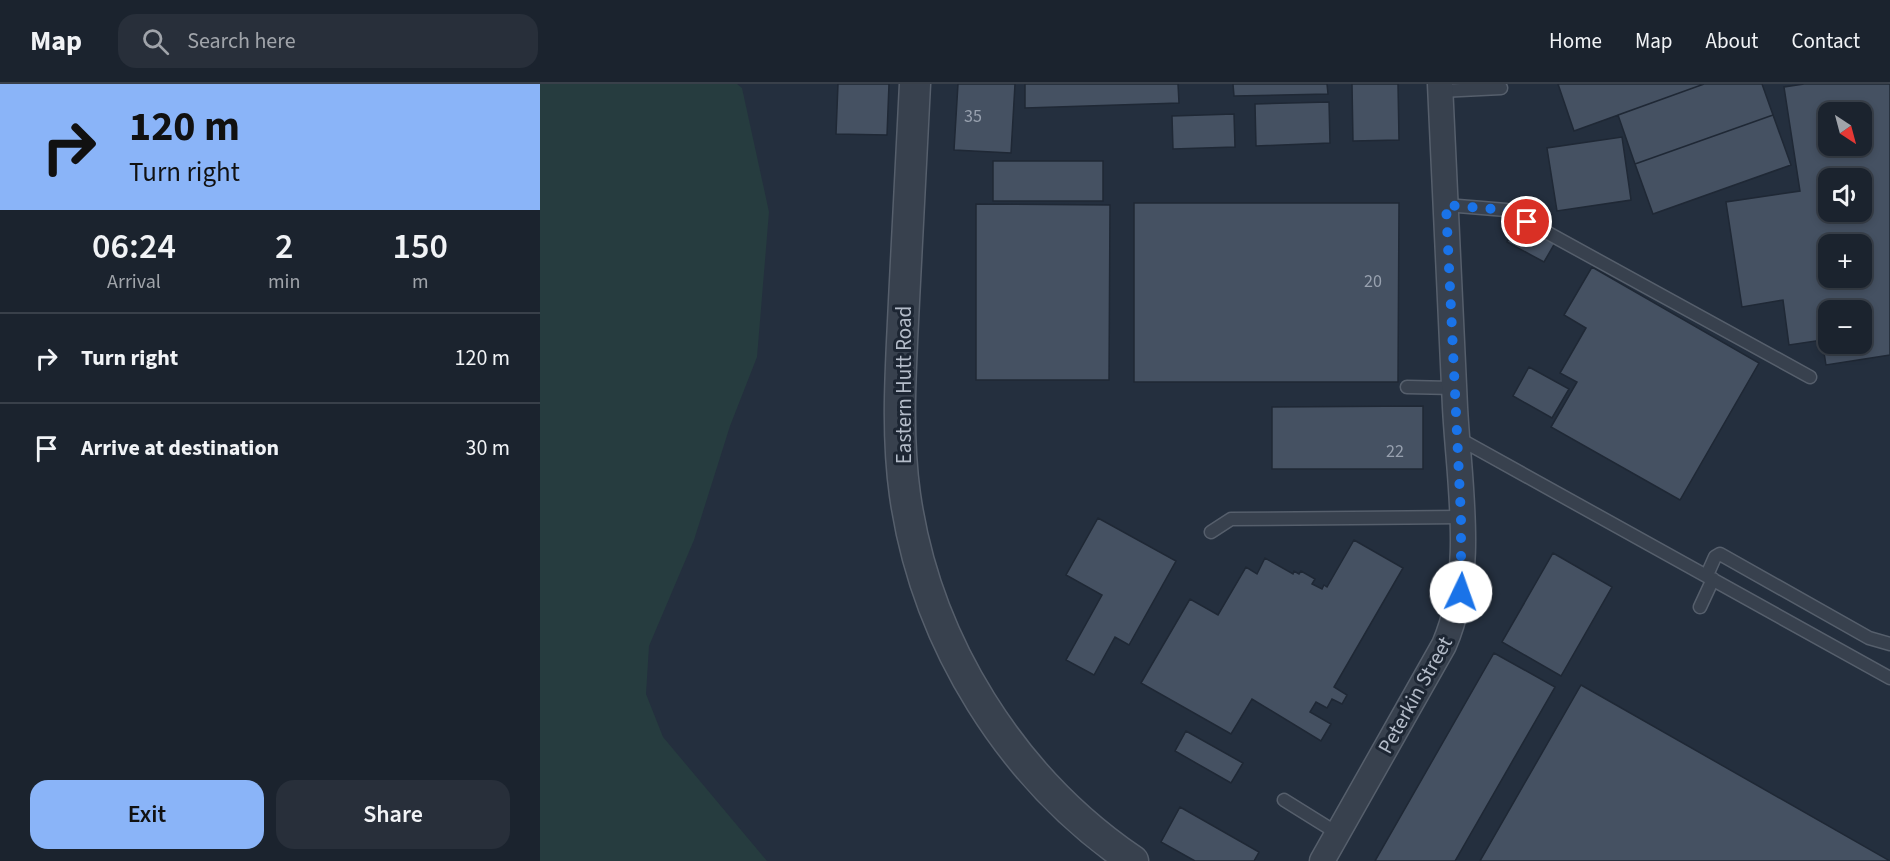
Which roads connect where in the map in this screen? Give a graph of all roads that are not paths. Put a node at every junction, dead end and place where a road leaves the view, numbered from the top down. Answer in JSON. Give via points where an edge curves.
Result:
{"nodes":[{"id":1,"x":915,"y":84,"type":"edge"},
{"id":2,"x":1440,"y":88,"type":"edge"},
{"id":3,"x":1501,"y":88,"type":"dead end"},
{"id":4,"x":1446,"y":205,"type":"junction"},
{"id":5,"x":1810,"y":377,"type":"dead end"},
{"id":6,"x":1407,"y":387,"type":"dead end"},
{"id":7,"x":1454,"y":388,"type":"junction"},
{"id":8,"x":1456,"y":437,"type":"junction"},
{"id":9,"x":1461,"y":517,"type":"junction"},
{"id":10,"x":1211,"y":532,"type":"dead end"},
{"id":11,"x":1710,"y":577,"type":"junction"},
{"id":12,"x":1700,"y":607,"type":"dead end"},
{"id":13,"x":1890,"y":644,"type":"edge"},
{"id":14,"x":1890,"y":678,"type":"edge"},
{"id":15,"x":1284,"y":800,"type":"dead end"},
{"id":16,"x":1337,"y":833,"type":"junction"},
{"id":17,"x":1133,"y":861,"type":"edge"},
{"id":18,"x":1322,"y":861,"type":"edge"}],
"edges":[{"from":1,"to":17,"type":"street","name":"Eastern Hutt Road","via":[[899,404],[905,495],[921,567],[952,648],[999,730],[1060,801]]},
{"from":2,"to":3,"type":"lane"},
{"from":2,"to":4,"type":"street","name":"Peterkin Street"},
{"from":4,"to":5,"type":"lane","via":[[1506,210]]},
{"from":4,"to":7,"type":"street","name":"Peterkin Street"},
{"from":6,"to":7,"type":"lane"},
{"from":7,"to":8,"type":"street","name":"Peterkin Street"},
{"from":8,"to":9,"type":"street","name":"Peterkin Street"},
{"from":8,"to":11,"type":"lane"},
{"from":9,"to":10,"type":"lane","via":[[1231,519]]},
{"from":9,"to":16,"type":"street","name":"Peterkin Street","via":[[1462,569],[1455,619]]},
{"from":11,"to":12,"type":"lane"},
{"from":11,"to":13,"type":"lane","via":[[1715,557],[1720,554],[1869,638]]},
{"from":11,"to":14,"type":"lane"},
{"from":15,"to":16,"type":"lane"},
{"from":16,"to":18,"type":"street","name":"Peterkin Street"}]}
